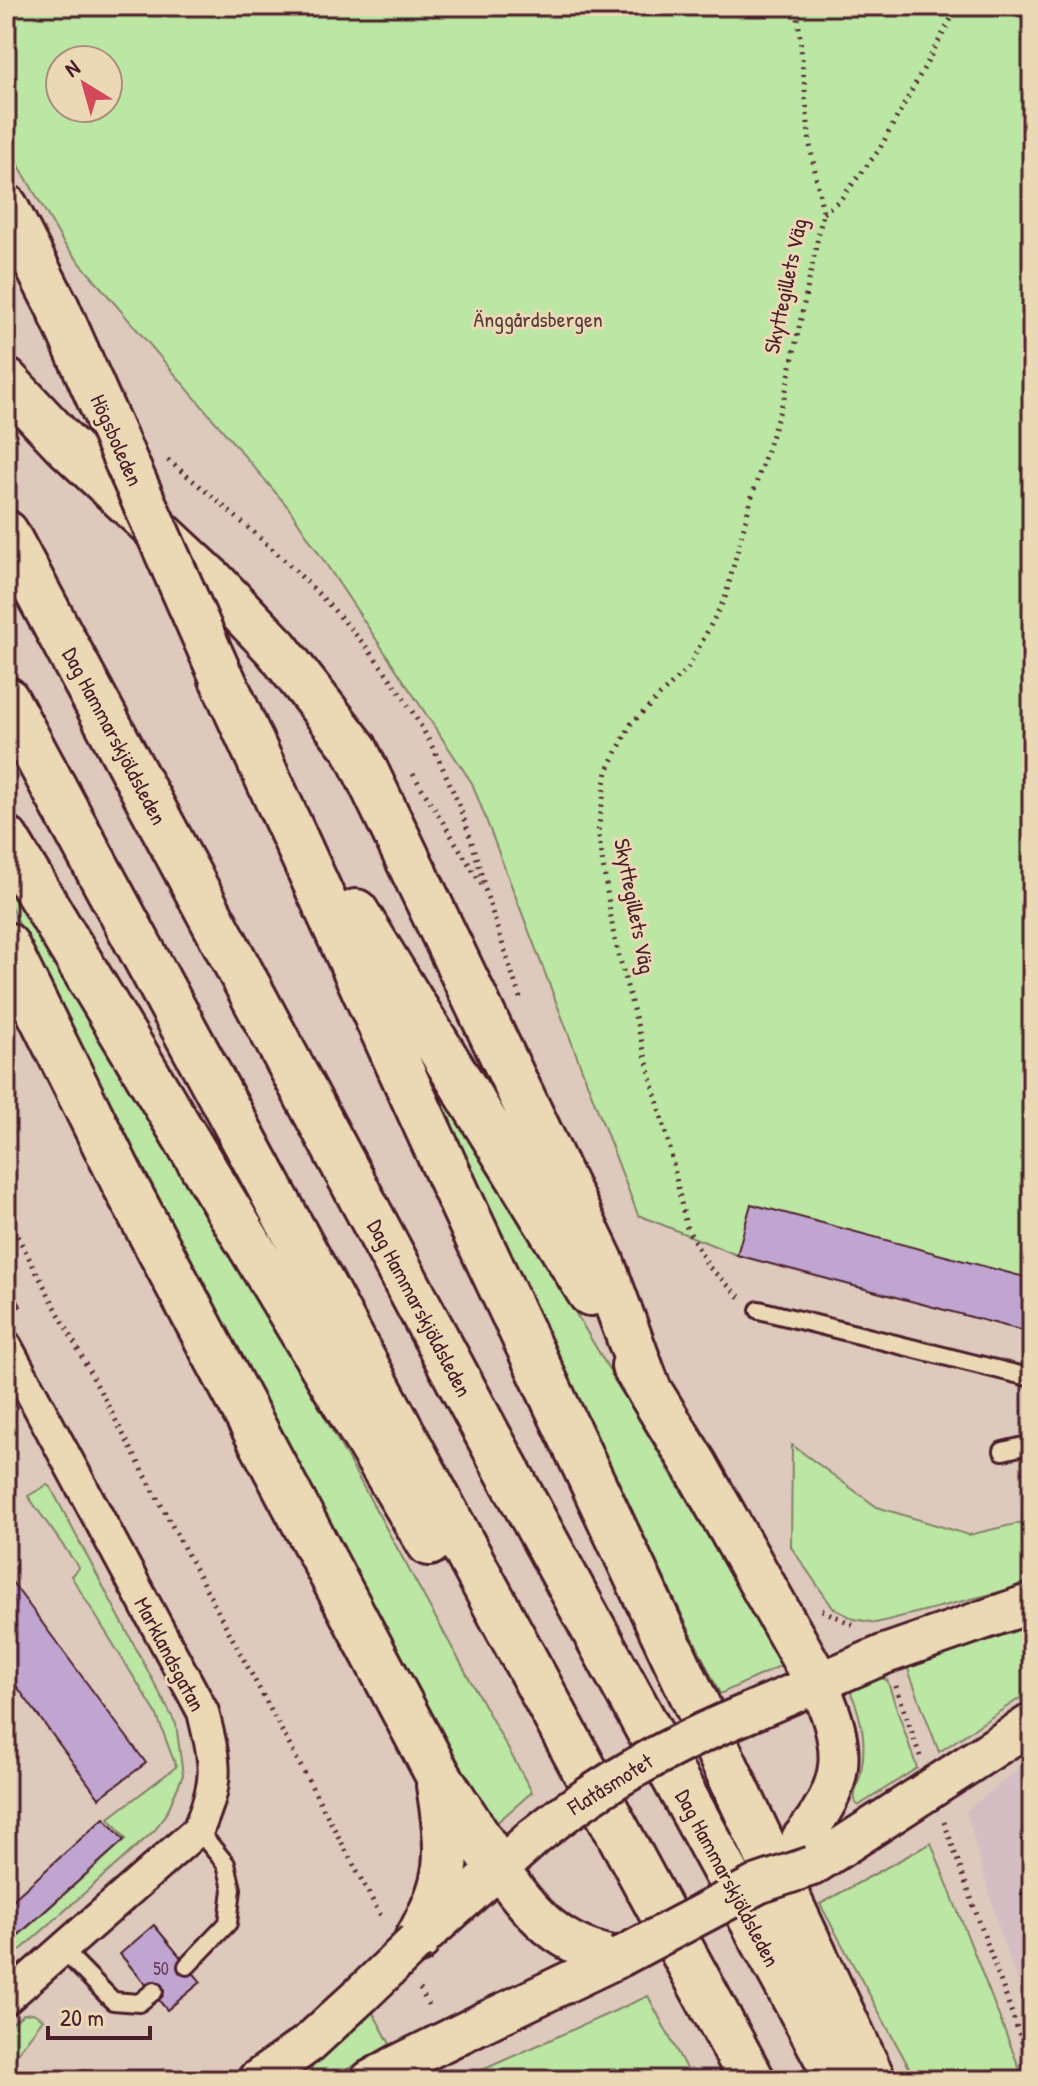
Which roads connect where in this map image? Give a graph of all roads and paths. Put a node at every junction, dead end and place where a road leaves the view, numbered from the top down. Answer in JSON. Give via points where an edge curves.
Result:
{"nodes":[{"id":1,"x":797,"y":6,"type":"edge"},
{"id":2,"x":958,"y":6,"type":"edge"},
{"id":3,"x":6,"y":206,"type":"edge"},
{"id":4,"x":823,"y":213,"type":"junction"},
{"id":5,"x":6,"y":381,"type":"edge"},
{"id":6,"x":163,"y":456,"type":"dead end"},
{"id":7,"x":6,"y":533,"type":"edge"},
{"id":8,"x":221,"y":676,"type":"joint"},
{"id":9,"x":6,"y":699,"type":"edge"},
{"id":10,"x":257,"y":749,"type":"junction"},
{"id":11,"x":6,"y":839,"type":"edge"},
{"id":12,"x":485,"y":890,"type":"dead end"},
{"id":13,"x":6,"y":945,"type":"edge"},
{"id":14,"x":6,"y":995,"type":"edge"},
{"id":15,"x":124,"y":1183,"type":"junction"},
{"id":16,"x":6,"y":1215,"type":"edge"},
{"id":17,"x":15,"y":1232,"type":"junction"},
{"id":18,"x":6,"y":1239,"type":"edge"},
{"id":19,"x":759,"y":1310,"type":"joint"},
{"id":20,"x":6,"y":1346,"type":"edge"},
{"id":21,"x":1032,"y":1378,"type":"edge"},
{"id":22,"x":649,"y":1391,"type":"junction"},
{"id":23,"x":1032,"y":1444,"type":"edge"},
{"id":24,"x":1003,"y":1451,"type":"dead end"},
{"id":25,"x":1032,"y":1603,"type":"edge"},
{"id":26,"x":819,"y":1685,"type":"junction"},
{"id":27,"x":1032,"y":1723,"type":"edge"},
{"id":28,"x":438,"y":1775,"type":"junction"},
{"id":29,"x":198,"y":1830,"type":"junction"},
{"id":30,"x":806,"y":1853,"type":"junction"},
{"id":31,"x":497,"y":1866,"type":"junction"},
{"id":32,"x":646,"y":1886,"type":"junction"},
{"id":33,"x":417,"y":1926,"type":"junction"},
{"id":34,"x":61,"y":1948,"type":"junction"},
{"id":35,"x":608,"y":1958,"type":"junction"},
{"id":36,"x":187,"y":1966,"type":"dead end"},
{"id":37,"x":419,"y":1988,"type":"dead end"},
{"id":38,"x":154,"y":1991,"type":"dead end"},
{"id":39,"x":6,"y":1999,"type":"edge"},
{"id":40,"x":433,"y":2014,"type":"dead end"},
{"id":41,"x":382,"y":2073,"type":"edge"},
{"id":42,"x":257,"y":2080,"type":"edge"},
{"id":43,"x":752,"y":2080,"type":"edge"},
{"id":44,"x":839,"y":2080,"type":"edge"},
{"id":45,"x":873,"y":2080,"type":"edge"}],
"edges":[{"from":1,"to":4,"type":"path","name":"Skyttegillets Väg","via":[[810,145]]},
{"from":2,"to":4,"type":"path","via":[[879,150],[841,199]]},
{"from":3,"to":8,"type":"main road","name":"Högsboleden","bridge":true,"via":[[58,308]]},
{"from":4,"to":19,"type":"path","name":"Skyttegillets Väg","via":[[785,395],[725,598],[688,668],[631,724],[607,771],[598,832],[614,937],[686,1226],[708,1266],[732,1292]]},
{"from":5,"to":22,"type":"main road","via":[[244,614],[355,749],[601,1261]]},
{"from":6,"to":12,"type":"path","via":[[267,543],[366,643],[446,772]]},
{"from":7,"to":44,"type":"main road","name":"Dag Hammarskjöldsleden"},
{"from":8,"to":10,"type":"main road"},
{"from":9,"to":32,"type":"main road"},
{"from":10,"to":22,"type":"main road"},
{"from":10,"to":45,"type":"main road","via":[[475,1231]]},
{"from":11,"to":32,"type":"main road","via":[[535,1719]]},
{"from":13,"to":15,"type":"main road"},
{"from":14,"to":15,"type":"main road"},
{"from":15,"to":28,"type":"main road"},
{"from":16,"to":17,"type":"path"},
{"from":17,"to":18,"type":"path"},
{"from":17,"to":33,"type":"path"},
{"from":19,"to":21,"type":"lane"},
{"from":20,"to":29,"type":"street","name":"Marklandsgatan","via":[[203,1712],[215,1762],[214,1791]]},
{"from":22,"to":26,"type":"main road"},
{"from":23,"to":24,"type":"lane"},
{"from":25,"to":26,"type":"street","name":"Flatåsmotet","via":[[885,1654]]},
{"from":26,"to":30,"type":"street","via":[[837,1726],[839,1771]]},
{"from":26,"to":31,"type":"street","name":"Flatåsmotet","bridge":true,"via":[[693,1735],[631,1768],[574,1804]]},
{"from":27,"to":30,"type":"street"},
{"from":28,"to":31,"type":"main road"},
{"from":28,"to":33,"type":"main road","via":[[446,1875]]},
{"from":29,"to":34,"type":"street","name":"Marklandsgatan"},
{"from":29,"to":36,"type":"lane","via":[[226,1864],[232,1889],[228,1923]]},
{"from":30,"to":35,"type":"street","bridge":true,"via":[[758,1884]]},
{"from":31,"to":33,"type":"street","name":"Flatåsmotet"},
{"from":31,"to":35,"type":"street","via":[[542,1924],[571,1945]]},
{"from":32,"to":43,"type":"main road"},
{"from":33,"to":42,"type":"street","name":"Flatåsmotet","bridge":true,"via":[[362,1994],[309,2043]]},
{"from":34,"to":38,"type":"lane","via":[[113,2001],[139,2003]]},
{"from":34,"to":39,"type":"street","name":"Marklandsgatan"},
{"from":35,"to":41,"type":"street","bridge":true},
{"from":37,"to":40,"type":"path"}]}
